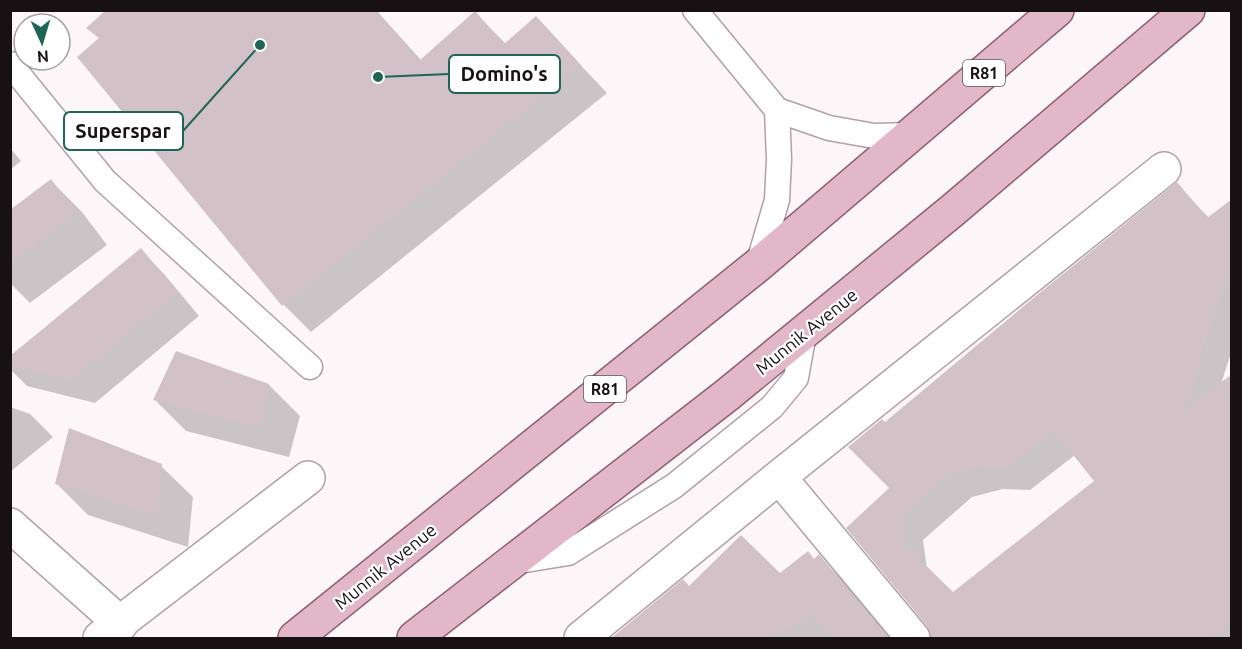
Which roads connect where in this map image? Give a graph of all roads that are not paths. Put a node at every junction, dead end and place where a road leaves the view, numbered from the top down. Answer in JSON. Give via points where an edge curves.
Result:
{"nodes":[{"id":1,"x":695,"y":10,"type":"edge"},
{"id":2,"x":1057,"y":10,"type":"edge"},
{"id":3,"x":1188,"y":10,"type":"edge"},
{"id":4,"x":10,"y":64,"type":"edge"},
{"id":5,"x":777,"y":110,"type":"junction"},
{"id":6,"x":911,"y":135,"type":"junction"},
{"id":7,"x":1164,"y":169,"type":"dead end"},
{"id":8,"x":758,"y":265,"type":"junction"},
{"id":9,"x":310,"y":367,"type":"dead end"},
{"id":10,"x":778,"y":477,"type":"junction"},
{"id":11,"x":308,"y":478,"type":"dead end"},
{"id":12,"x":10,"y":525,"type":"edge"},
{"id":13,"x":110,"y":631,"type":"edge"},
{"id":14,"x":295,"y":639,"type":"edge"},
{"id":15,"x":414,"y":639,"type":"edge"},
{"id":16,"x":581,"y":639,"type":"edge"},
{"id":17,"x":913,"y":639,"type":"edge"}],
"edges":[{"from":1,"to":5,"type":"lane"},
{"from":2,"to":6,"type":"main road","name":"Munnik Avenue","number":"R81"},
{"from":3,"to":15,"type":"main road","name":"Munnik Avenue","via":[[804,333]]},
{"from":4,"to":9,"type":"lane","via":[[105,181]]},
{"from":5,"to":6,"type":"lane","via":[[841,130],[874,136]]},
{"from":5,"to":8,"type":"lane","via":[[777,200]]},
{"from":6,"to":8,"type":"main road","name":"Munnik Avenue","number":"R81"},
{"from":7,"to":10,"type":"street"},
{"from":8,"to":14,"type":"main road","name":"Munnik Avenue","number":"R81"},
{"from":10,"to":16,"type":"street"},
{"from":10,"to":17,"type":"street"},
{"from":11,"to":13,"type":"street"},
{"from":12,"to":13,"type":"street"}]}
